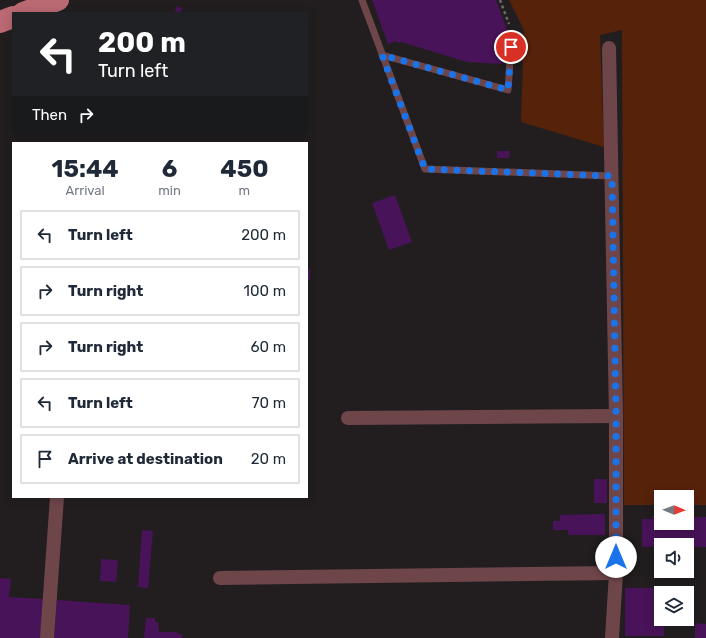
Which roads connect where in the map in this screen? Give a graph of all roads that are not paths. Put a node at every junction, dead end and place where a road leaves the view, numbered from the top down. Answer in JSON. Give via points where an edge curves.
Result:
{"nodes":[{"id":1,"x":58,"y":0,"type":"edge"},
{"id":2,"x":362,"y":0,"type":"edge"},
{"id":3,"x":26,"y":12,"type":"edge"},
{"id":4,"x":12,"y":17,"type":"edge"},
{"id":5,"x":0,"y":22,"type":"edge"},
{"id":6,"x":512,"y":33,"type":"road end"},
{"id":7,"x":609,"y":48,"type":"dead end"},
{"id":8,"x":382,"y":55,"type":"junction"},
{"id":9,"x":612,"y":176,"type":"junction"},
{"id":10,"x":616,"y":416,"type":"junction"},
{"id":11,"x":348,"y":418,"type":"dead end"},
{"id":12,"x":57,"y":498,"type":"edge"},
{"id":13,"x":616,"y":573,"type":"junction"},
{"id":14,"x":220,"y":578,"type":"dead end"},
{"id":15,"x":47,"y":638,"type":"edge"},
{"id":16,"x":612,"y":638,"type":"edge"}],
"edges":[{"from":1,"to":3,"type":"main road"},
{"from":2,"to":8,"type":"lane"},
{"from":4,"to":5,"type":"main road"},
{"from":6,"to":8,"type":"lane","via":[[508,90]]},
{"from":7,"to":9,"type":"street"},
{"from":8,"to":9,"type":"lane","via":[[425,169]]},
{"from":9,"to":10,"type":"street"},
{"from":10,"to":11,"type":"street"},
{"from":10,"to":13,"type":"street"},
{"from":12,"to":15,"type":"street"},
{"from":13,"to":14,"type":"street"},
{"from":13,"to":16,"type":"street"}]}
